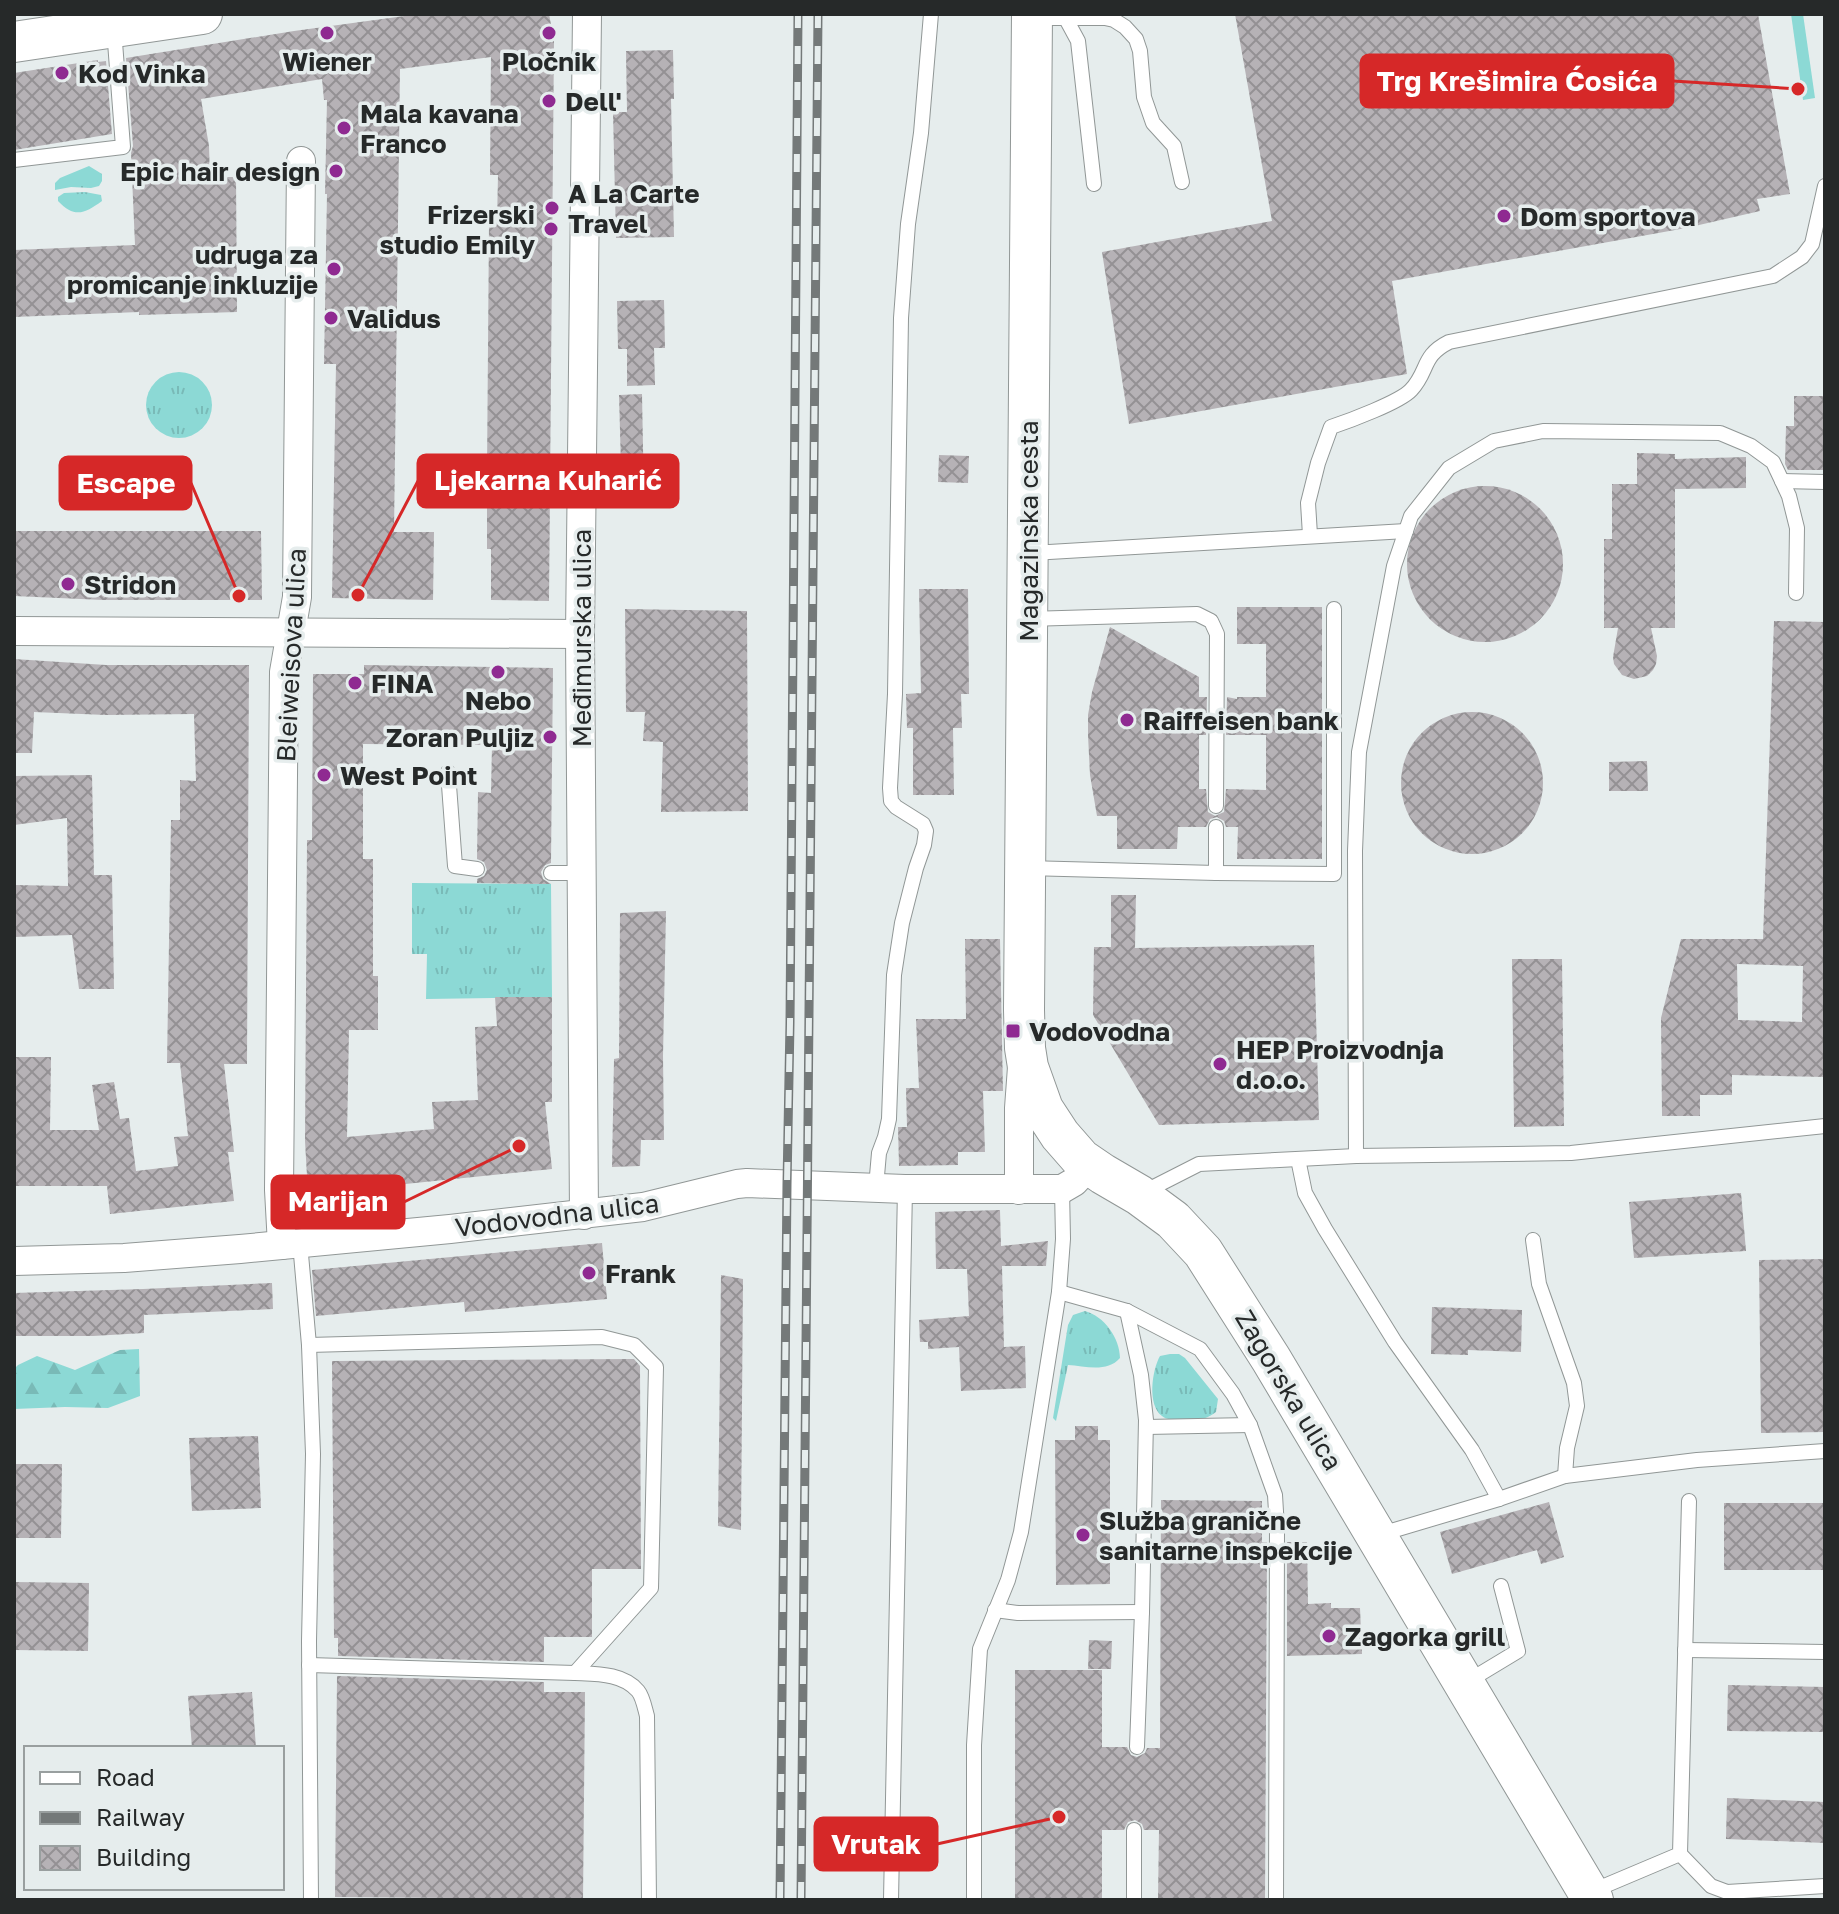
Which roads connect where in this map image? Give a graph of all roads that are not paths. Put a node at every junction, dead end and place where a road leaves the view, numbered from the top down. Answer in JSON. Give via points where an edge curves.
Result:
{"nodes":[{"id":1,"x":202,"y":14,"type":"edge"},
{"id":2,"x":587,"y":14,"type":"edge"},
{"id":3,"x":931,"y":14,"type":"edge"},
{"id":4,"x":1043,"y":16,"type":"edge"},
{"id":5,"x":114,"y":27,"type":"junction"},
{"id":6,"x":14,"y":42,"type":"edge"},
{"id":7,"x":14,"y":160,"type":"edge"},
{"id":8,"x":301,"y":161,"type":"dead end"},
{"id":9,"x":1182,"y":182,"type":"dead end"},
{"id":10,"x":1094,"y":184,"type":"dead end"},
{"id":11,"x":1825,"y":186,"type":"edge"},
{"id":12,"x":1782,"y":481,"type":"junction"},
{"id":13,"x":1825,"y":482,"type":"edge"},
{"id":14,"x":1406,"y":531,"type":"junction"},
{"id":15,"x":1310,"y":535,"type":"junction"},
{"id":16,"x":1028,"y":553,"type":"junction"},
{"id":17,"x":1796,"y":593,"type":"dead end"},
{"id":18,"x":1334,"y":609,"type":"dead end"},
{"id":19,"x":1028,"y":619,"type":"junction"},
{"id":20,"x":14,"y":631,"type":"edge"},
{"id":21,"x":292,"y":632,"type":"junction"},
{"id":22,"x":580,"y":634,"type":"junction"},
{"id":23,"x":448,"y":772,"type":"dead end"},
{"id":24,"x":1216,"y":806,"type":"dead end"},
{"id":25,"x":1216,"y":827,"type":"dead end"},
{"id":26,"x":1025,"y":868,"type":"junction"},
{"id":27,"x":477,"y":869,"type":"dead end"},
{"id":28,"x":551,"y":873,"type":"dead end"},
{"id":29,"x":581,"y":873,"type":"junction"},
{"id":30,"x":1216,"y":873,"type":"junction"},
{"id":31,"x":1025,"y":1048,"type":"junction"},
{"id":32,"x":1825,"y":1126,"type":"edge"},
{"id":33,"x":1356,"y":1156,"type":"junction"},
{"id":34,"x":1298,"y":1159,"type":"junction"},
{"id":35,"x":1076,"y":1177,"type":"junction"},
{"id":36,"x":876,"y":1187,"type":"junction"},
{"id":37,"x":905,"y":1189,"type":"junction"},
{"id":38,"x":1019,"y":1190,"type":"junction"},
{"id":39,"x":1139,"y":1195,"type":"junction"},
{"id":40,"x":584,"y":1215,"type":"junction"},
{"id":41,"x":1533,"y":1240,"type":"dead end"},
{"id":42,"x":291,"y":1244,"type":"junction"},
{"id":43,"x":14,"y":1261,"type":"edge"},
{"id":44,"x":1059,"y":1292,"type":"junction"},
{"id":45,"x":1127,"y":1311,"type":"junction"},
{"id":46,"x":309,"y":1345,"type":"junction"},
{"id":47,"x":1250,"y":1425,"type":"junction"},
{"id":48,"x":1146,"y":1427,"type":"junction"},
{"id":49,"x":1825,"y":1451,"type":"edge"},
{"id":50,"x":1565,"y":1476,"type":"junction"},
{"id":51,"x":1499,"y":1499,"type":"junction"},
{"id":52,"x":1689,"y":1501,"type":"dead end"},
{"id":53,"x":1377,"y":1536,"type":"junction"},
{"id":54,"x":1501,"y":1586,"type":"dead end"},
{"id":55,"x":995,"y":1610,"type":"junction"},
{"id":56,"x":1142,"y":1612,"type":"junction"},
{"id":57,"x":1685,"y":1650,"type":"junction"},
{"id":58,"x":1825,"y":1652,"type":"edge"},
{"id":59,"x":309,"y":1665,"type":"junction"},
{"id":60,"x":575,"y":1673,"type":"junction"},
{"id":61,"x":1465,"y":1684,"type":"junction"},
{"id":62,"x":1137,"y":1747,"type":"dead end"},
{"id":63,"x":1134,"y":1830,"type":"dead end"},
{"id":64,"x":1680,"y":1854,"type":"junction"},
{"id":65,"x":1825,"y":1886,"type":"edge"},
{"id":66,"x":1807,"y":1893,"type":"edge"},
{"id":67,"x":1591,"y":1896,"type":"edge"},
{"id":68,"x":311,"y":1900,"type":"edge"},
{"id":69,"x":649,"y":1900,"type":"edge"},
{"id":70,"x":891,"y":1900,"type":"edge"},
{"id":71,"x":974,"y":1900,"type":"edge"},
{"id":72,"x":1134,"y":1900,"type":"edge"},
{"id":73,"x":1276,"y":1900,"type":"edge"}],
"edges":[{"from":1,"to":5,"type":"street"},
{"from":2,"to":22,"type":"street","name":"Međimurska ulica"},
{"from":3,"to":36,"type":"lane","via":[[901,318],[890,788],[896,807],[926,831],[894,975],[889,1119]]},
{"from":4,"to":9,"type":"lane","via":[[1114,20],[1136,39],[1144,97],[1153,123],[1174,146]]},
{"from":4,"to":10,"type":"lane","via":[[1078,41]]},
{"from":4,"to":16,"type":"street","name":"Magazinska cesta"},
{"from":5,"to":6,"type":"street"},
{"from":5,"to":7,"type":"lane","via":[[123,147]]},
{"from":8,"to":21,"type":"street","name":"Bleiweisova ulica","via":[[297,597]]},
{"from":11,"to":15,"type":"lane","via":[[1812,244],[1773,276],[1449,342],[1436,349],[1409,393],[1331,427],[1308,503]]},
{"from":12,"to":13,"type":"lane"},
{"from":12,"to":14,"type":"lane","via":[[1773,462],[1720,433],[1543,431],[1494,441],[1449,468],[1411,516]]},
{"from":12,"to":17,"type":"lane","via":[[1797,528]]},
{"from":14,"to":15,"type":"lane"},
{"from":14,"to":33,"type":"lane","via":[[1394,566],[1359,752]]},
{"from":15,"to":16,"type":"lane"},
{"from":16,"to":19,"type":"street","name":"Magazinska cesta"},
{"from":18,"to":30,"type":"lane","via":[[1334,874]]},
{"from":19,"to":24,"type":"lane","via":[[1197,614],[1211,621],[1217,634]]},
{"from":19,"to":26,"type":"street","name":"Magazinska cesta"},
{"from":20,"to":21,"type":"street"},
{"from":21,"to":22,"type":"street"},
{"from":21,"to":42,"type":"street","name":"Bleiweisova ulica","via":[[284,672],[279,1190]]},
{"from":22,"to":29,"type":"street","name":"Međimurska ulica"},
{"from":23,"to":27,"type":"lane","via":[[455,866]]},
{"from":25,"to":30,"type":"lane"},
{"from":26,"to":30,"type":"lane"},
{"from":26,"to":31,"type":"street","name":"Magazinska cesta"},
{"from":28,"to":29,"type":"lane"},
{"from":29,"to":40,"type":"street","name":"Međimurska ulica"},
{"from":31,"to":35,"type":"street","name":"Magazinska cesta","via":[[1033,1086]]},
{"from":31,"to":38,"type":"street","name":"Magazinska cesta"},
{"from":32,"to":33,"type":"lane","via":[[1571,1153]]},
{"from":33,"to":34,"type":"lane"},
{"from":34,"to":39,"type":"lane","via":[[1199,1164]]},
{"from":34,"to":51,"type":"lane","via":[[1305,1193],[1325,1229]]},
{"from":35,"to":38,"type":"street","name":"Vodovodna ulica"},
{"from":35,"to":39,"type":"street","name":"Zagorska ulica"},
{"from":35,"to":44,"type":"lane"},
{"from":36,"to":37,"type":"street","name":"Vodovodna ulica"},
{"from":36,"to":40,"type":"street","name":"Vodovodna ulica","via":[[737,1184]]},
{"from":37,"to":38,"type":"street","name":"Vodovodna ulica"},
{"from":37,"to":70,"type":"lane"},
{"from":39,"to":53,"type":"street","name":"Zagorska ulica","via":[[1203,1252]]},
{"from":40,"to":42,"type":"street","name":"Vodovodna ulica"},
{"from":41,"to":50,"type":"lane","via":[[1539,1284],[1574,1383],[1577,1406]]},
{"from":42,"to":43,"type":"street","name":"Vodovodna ulica"},
{"from":42,"to":46,"type":"lane"},
{"from":44,"to":45,"type":"lane"},
{"from":44,"to":55,"type":"lane","via":[[1021,1532]]},
{"from":45,"to":47,"type":"lane","via":[[1200,1349]]},
{"from":45,"to":48,"type":"lane"},
{"from":46,"to":59,"type":"lane"},
{"from":46,"to":60,"type":"lane","via":[[602,1337],[634,1345],[656,1367],[651,1588]]},
{"from":47,"to":48,"type":"lane"},
{"from":47,"to":73,"type":"lane","via":[[1275,1495],[1277,1528]]},
{"from":48,"to":56,"type":"lane"},
{"from":49,"to":50,"type":"lane"},
{"from":50,"to":51,"type":"lane"},
{"from":51,"to":53,"type":"lane"},
{"from":52,"to":57,"type":"lane"},
{"from":53,"to":61,"type":"street","name":"Zagorska ulica"},
{"from":54,"to":61,"type":"lane","via":[[1518,1651]]},
{"from":55,"to":56,"type":"lane"},
{"from":55,"to":71,"type":"lane","via":[[980,1649],[976,1683]]},
{"from":56,"to":62,"type":"lane"},
{"from":57,"to":58,"type":"lane"},
{"from":57,"to":64,"type":"lane"},
{"from":59,"to":60,"type":"lane"},
{"from":59,"to":68,"type":"lane"},
{"from":60,"to":69,"type":"lane","via":[[610,1675],[626,1683],[639,1692],[647,1716]]},
{"from":61,"to":67,"type":"street","name":"Zagorska ulica"},
{"from":63,"to":72,"type":"lane"},
{"from":64,"to":66,"type":"lane","via":[[1711,1886],[1727,1892]]},
{"from":64,"to":67,"type":"lane"},
{"from":65,"to":66,"type":"lane"}]}
